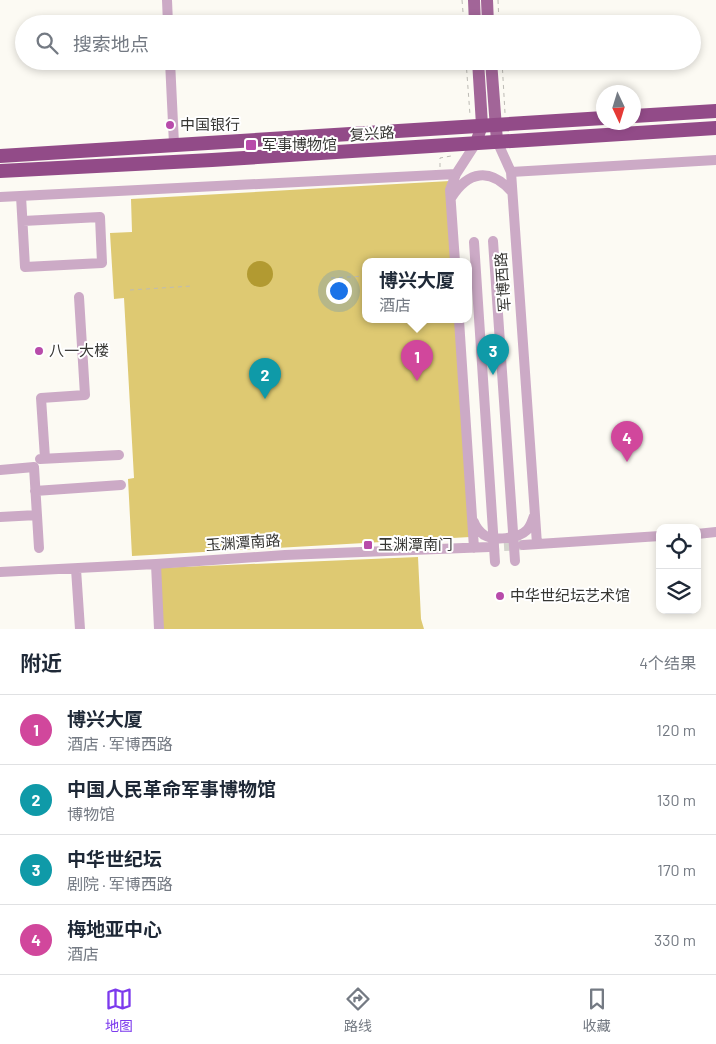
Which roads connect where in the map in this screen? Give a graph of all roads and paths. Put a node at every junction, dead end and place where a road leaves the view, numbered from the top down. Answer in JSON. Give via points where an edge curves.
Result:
{"nodes":[{"id":1,"x":167,"y":0,"type":"edge"},
{"id":2,"x":462,"y":0,"type":"edge"},
{"id":3,"x":474,"y":0,"type":"edge"},
{"id":4,"x":486,"y":0,"type":"edge"},
{"id":5,"x":498,"y":0,"type":"edge"},
{"id":6,"x":168,"y":15,"type":"edge"},
{"id":7,"x":463,"y":15,"type":"edge"},
{"id":8,"x":475,"y":15,"type":"edge"},
{"id":9,"x":487,"y":15,"type":"edge"},
{"id":10,"x":499,"y":15,"type":"edge"},
{"id":11,"x":170,"y":70,"type":"edge"},
{"id":12,"x":480,"y":70,"type":"edge"},
{"id":13,"x":491,"y":70,"type":"edge"},
{"id":14,"x":716,"y":111,"type":"edge"},
{"id":15,"x":641,"y":116,"type":"edge"},
{"id":16,"x":596,"y":118,"type":"edge"},
{"id":17,"x":489,"y":125,"type":"junction"},
{"id":18,"x":716,"y":128,"type":"edge"},
{"id":19,"x":496,"y":141,"type":"junction"},
{"id":20,"x":476,"y":143,"type":"junction"},
{"id":21,"x":174,"y":144,"type":"junction"},
{"id":22,"x":0,"y":156,"type":"edge"},
{"id":23,"x":716,"y":160,"type":"edge"},
{"id":24,"x":0,"y":171,"type":"edge"},
{"id":25,"x":511,"y":172,"type":"junction"},
{"id":26,"x":456,"y":174,"type":"junction"},
{"id":27,"x":512,"y":192,"type":"junction"},
{"id":28,"x":21,"y":196,"type":"junction"},
{"id":29,"x":0,"y":198,"type":"edge"},
{"id":30,"x":451,"y":199,"type":"junction"},
{"id":31,"x":23,"y":221,"type":"junction"},
{"id":32,"x":493,"y":241,"type":"dead end"},
{"id":33,"x":474,"y":242,"type":"dead end"},
{"id":34,"x":455,"y":258,"type":"edge"},
{"id":35,"x":362,"y":276,"type":"edge"},
{"id":36,"x":331,"y":278,"type":"dead end"},
{"id":37,"x":192,"y":286,"type":"dead end"},
{"id":38,"x":130,"y":290,"type":"dead end"},
{"id":39,"x":79,"y":297,"type":"dead end"},
{"id":40,"x":459,"y":323,"type":"edge"},
{"id":41,"x":119,"y":455,"type":"dead end"},
{"id":42,"x":45,"y":458,"type":"junction"},
{"id":43,"x":34,"y":467,"type":"junction"},
{"id":44,"x":0,"y":470,"type":"edge"},
{"id":45,"x":122,"y":485,"type":"dead end"},
{"id":46,"x":35,"y":490,"type":"junction"},
{"id":47,"x":534,"y":514,"type":"junction"},
{"id":48,"x":37,"y":515,"type":"junction"},
{"id":49,"x":0,"y":517,"type":"edge"},
{"id":50,"x":473,"y":522,"type":"junction"},
{"id":51,"x":716,"y":532,"type":"edge"},
{"id":52,"x":701,"y":534,"type":"edge"},
{"id":53,"x":656,"y":536,"type":"edge"},
{"id":54,"x":491,"y":542,"type":"junction"},
{"id":55,"x":536,"y":544,"type":"junction"},
{"id":56,"x":523,"y":545,"type":"tunnel mouth"},
{"id":57,"x":39,"y":548,"type":"dead end"},
{"id":58,"x":474,"y":548,"type":"junction"},
{"id":59,"x":515,"y":561,"type":"dead end"},
{"id":60,"x":495,"y":562,"type":"dead end"},
{"id":61,"x":156,"y":564,"type":"junction"},
{"id":62,"x":76,"y":569,"type":"junction"},
{"id":63,"x":0,"y":572,"type":"edge"},
{"id":64,"x":80,"y":629,"type":"edge"},
{"id":65,"x":158,"y":629,"type":"edge"}],
"edges":[{"from":1,"to":6,"type":"street"},
{"from":2,"to":7,"type":"path"},
{"from":3,"to":8,"type":"main road"},
{"from":4,"to":9,"type":"main road"},
{"from":5,"to":10,"type":"path"},
{"from":11,"to":21,"type":"street"},
{"from":12,"to":17,"type":"main road"},
{"from":13,"to":17,"type":"main road"},
{"from":14,"to":15,"type":"highway"},
{"from":16,"to":17,"type":"highway","name":"复兴路"},
{"from":17,"to":19,"type":"main road"},
{"from":17,"to":20,"type":"main road"},
{"from":17,"to":21,"type":"highway","name":"复兴路"},
{"from":18,"to":19,"type":"highway","name":"复兴路"},
{"from":19,"to":20,"type":"highway","name":"复兴路"},
{"from":19,"to":25,"type":"street","name":"军博西路"},
{"from":20,"to":24,"type":"highway","name":"复兴路"},
{"from":20,"to":26,"type":"street"},
{"from":21,"to":22,"type":"highway","name":"复兴路"},
{"from":23,"to":25,"type":"street"},
{"from":25,"to":27,"type":"street","name":"军博西路"},
{"from":26,"to":28,"type":"street"},
{"from":26,"to":30,"type":"street","via":[[451,186]]},
{"from":27,"to":30,"type":"street","via":[[497,178],[477,176],[463,182]]},
{"from":27,"to":47,"type":"street","name":"军博西路"},
{"from":28,"to":29,"type":"street"},
{"from":28,"to":31,"type":"street"},
{"from":30,"to":34,"type":"street"},
{"from":31,"to":31,"type":"street","via":[[25,267],[102,263],[100,217]]},
{"from":32,"to":59,"type":"street"},
{"from":33,"to":54,"type":"street"},
{"from":35,"to":36,"type":"path"},
{"from":37,"to":38,"type":"path"},
{"from":39,"to":42,"type":"street","via":[[85,395],[41,398]]},
{"from":40,"to":50,"type":"street"},
{"from":41,"to":42,"type":"street"},
{"from":42,"to":43,"type":"street","via":[[41,458]]},
{"from":43,"to":44,"type":"street"},
{"from":43,"to":46,"type":"street"},
{"from":45,"to":46,"type":"street"},
{"from":46,"to":48,"type":"street"},
{"from":47,"to":54,"type":"street","name":"玉渊潭南路","via":[[527,530],[520,535]]},
{"from":47,"to":55,"type":"street","name":"军博西路"},
{"from":48,"to":49,"type":"street"},
{"from":48,"to":57,"type":"street"},
{"from":50,"to":54,"type":"street"},
{"from":50,"to":58,"type":"street"},
{"from":51,"to":52,"type":"street"},
{"from":53,"to":55,"type":"street"},
{"from":54,"to":58,"type":"street","name":"玉渊潭南路"},
{"from":54,"to":60,"type":"street"},
{"from":55,"to":56,"type":"street"},
{"from":58,"to":61,"type":"street","name":"玉渊潭南路","via":[[285,555]]},
{"from":61,"to":62,"type":"street","name":"玉渊潭南路"},
{"from":61,"to":65,"type":"street"},
{"from":62,"to":63,"type":"street","name":"玉渊潭南路"},
{"from":62,"to":64,"type":"street"}]}
